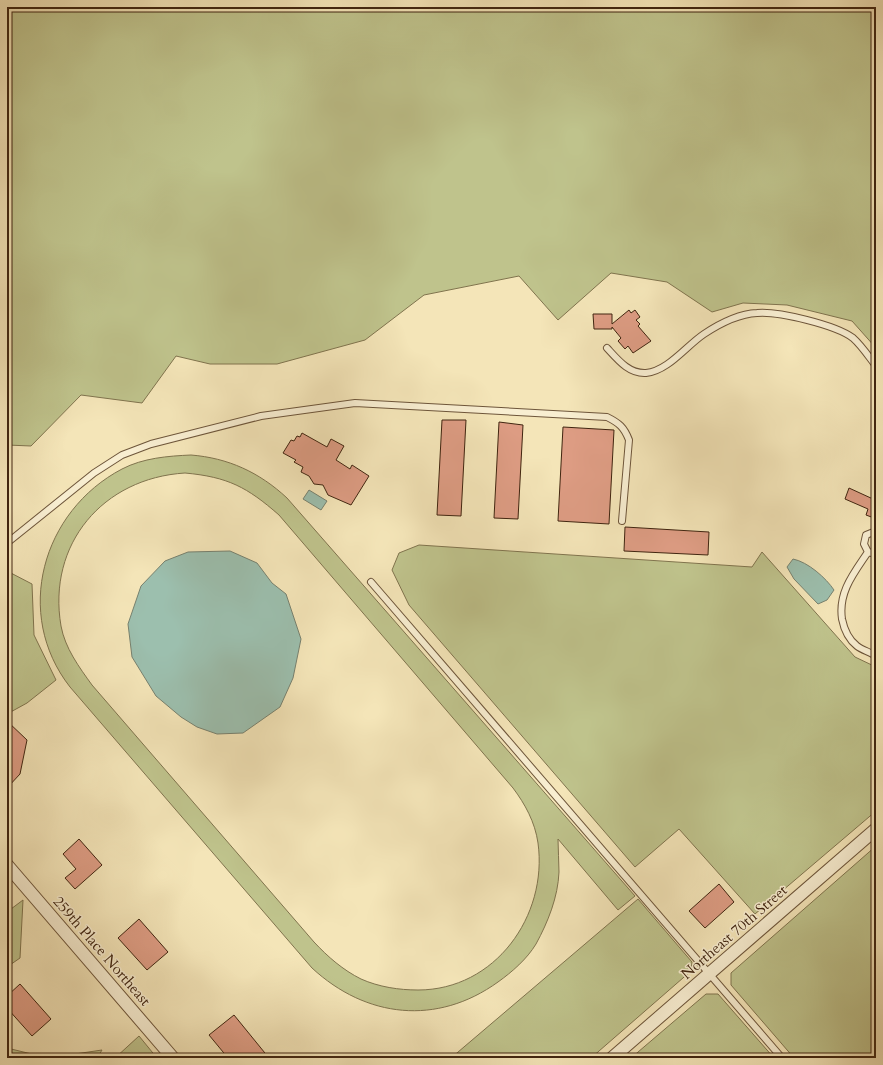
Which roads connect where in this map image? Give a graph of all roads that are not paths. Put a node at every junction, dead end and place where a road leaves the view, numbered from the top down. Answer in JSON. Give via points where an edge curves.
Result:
{"nodes":[{"id":1,"x":607,"y":348,"type":"dead end"},
{"id":2,"x":876,"y":366,"type":"edge"},
{"id":3,"x":622,"y":521,"type":"dead end"},
{"id":4,"x":876,"y":531,"type":"edge"},
{"id":5,"x":7,"y":543,"type":"edge"},
{"id":6,"x":868,"y":552,"type":"junction"},
{"id":7,"x":876,"y":554,"type":"edge"},
{"id":8,"x":371,"y":582,"type":"dead end"},
{"id":9,"x":876,"y":656,"type":"edge"},
{"id":10,"x":876,"y":829,"type":"edge"},
{"id":11,"x":7,"y":865,"type":"edge"},
{"id":12,"x":710,"y":975,"type":"junction"},
{"id":13,"x":173,"y":1058,"type":"edge"},
{"id":14,"x":612,"y":1058,"type":"edge"},
{"id":15,"x":782,"y":1058,"type":"edge"}],
"edges":[{"from":1,"to":2,"type":"lane","via":[[628,369],[636,373],[648,373],[663,367],[702,335],[723,323],[756,313],[772,314],[825,325],[847,334]]},
{"from":3,"to":5,"type":"lane","via":[[629,440],[624,428],[617,422],[606,418],[355,403],[261,416],[151,444],[122,455],[94,473]]},
{"from":4,"to":6,"type":"lane","via":[[869,532],[864,539]]},
{"from":6,"to":7,"type":"lane"},
{"from":6,"to":9,"type":"lane","via":[[849,580],[842,596],[841,607],[849,637],[857,646]]},
{"from":8,"to":12,"type":"lane"},
{"from":10,"to":12,"type":"street","name":"Northeast 70th Street"},
{"from":11,"to":13,"type":"street","name":"259th Place Northeast"},
{"from":12,"to":14,"type":"street","name":"Northeast 70th Street"},
{"from":12,"to":15,"type":"lane"}]}
